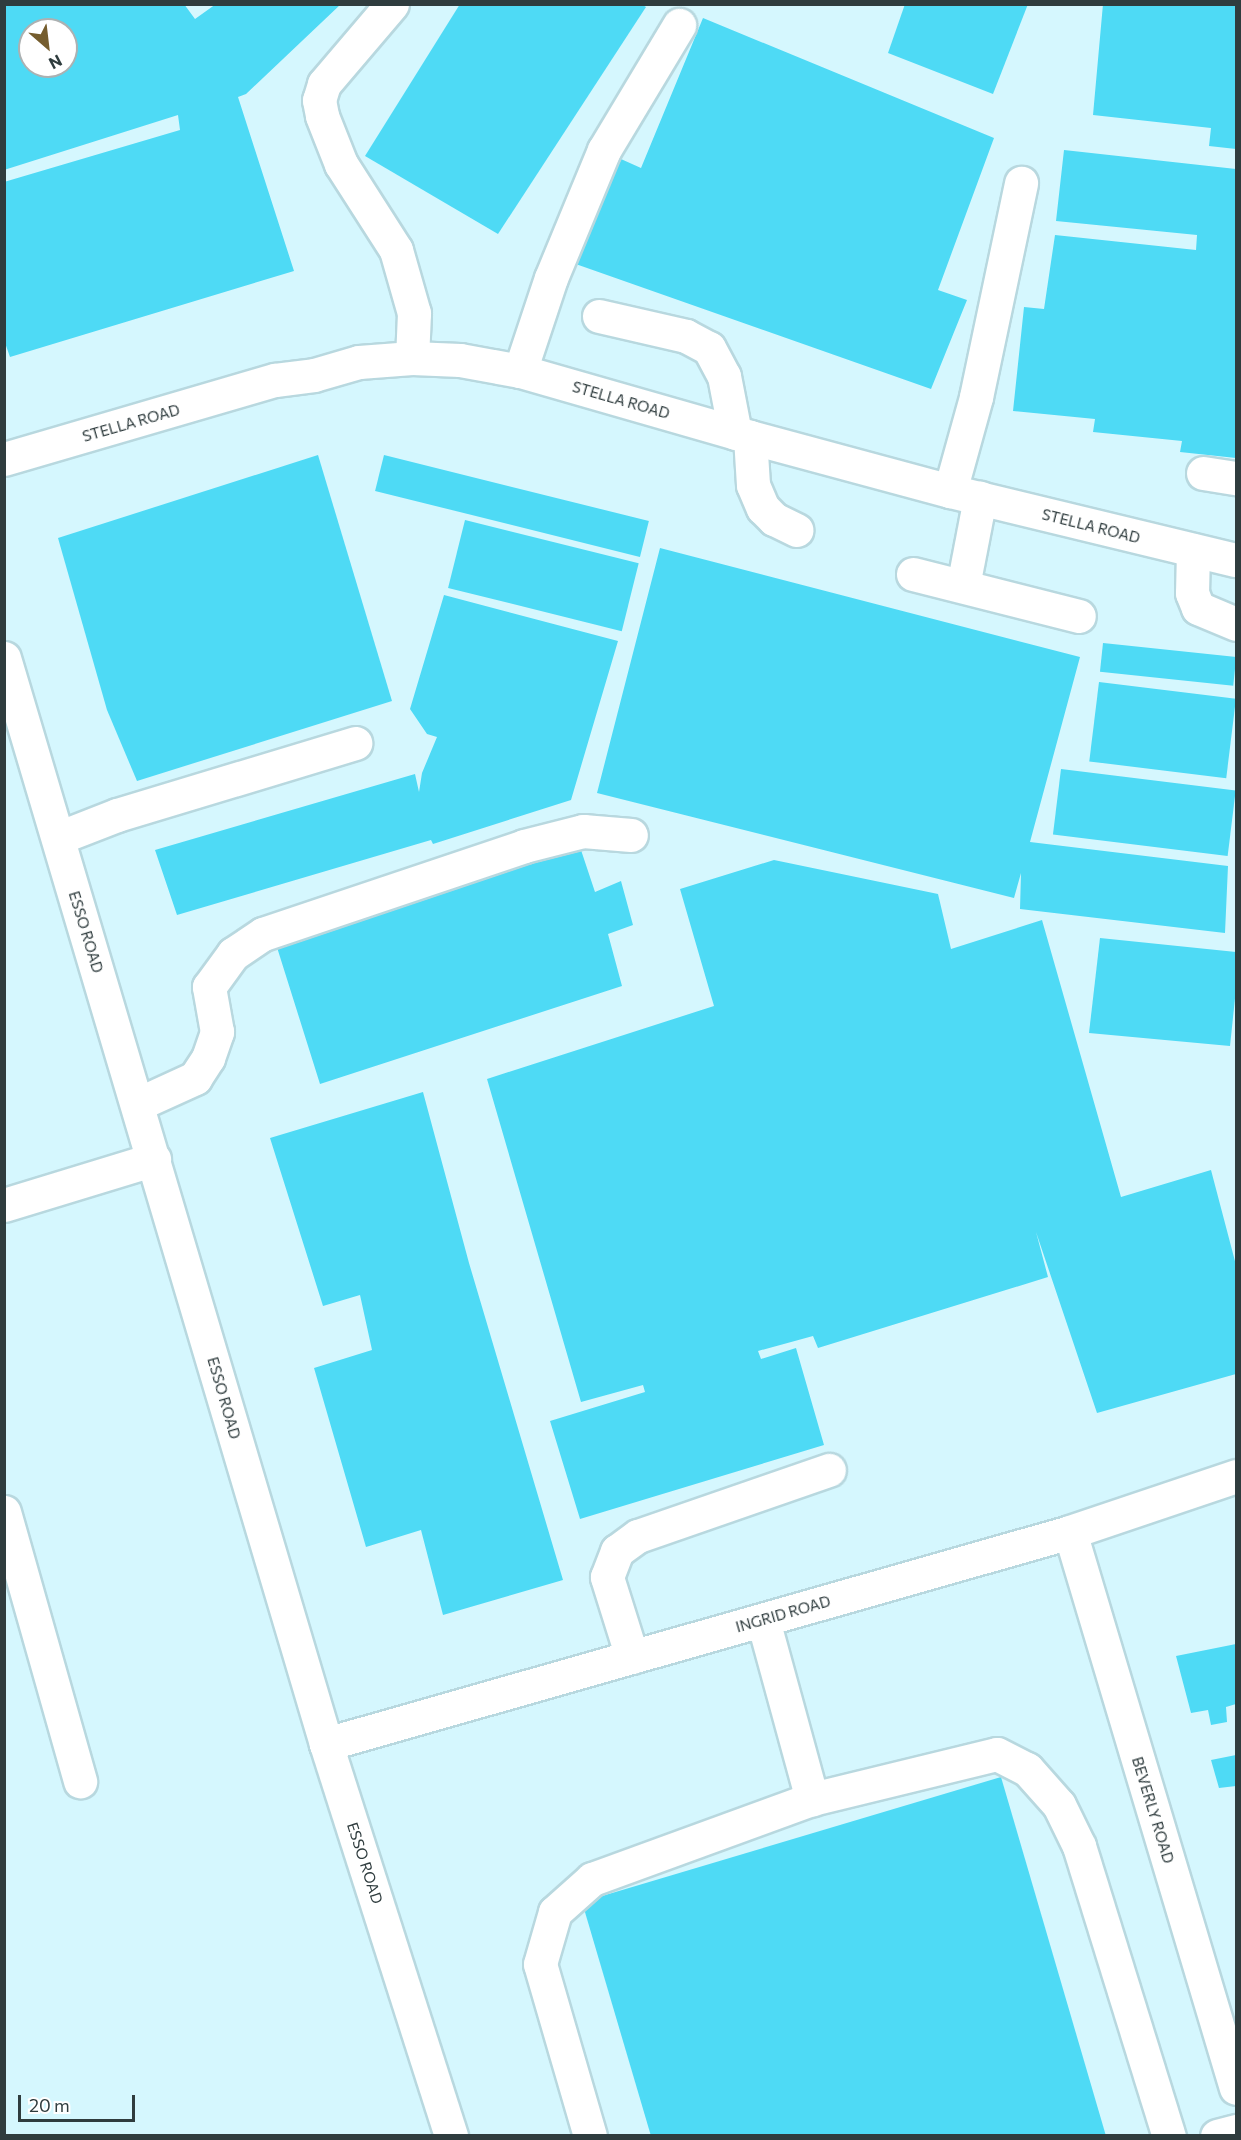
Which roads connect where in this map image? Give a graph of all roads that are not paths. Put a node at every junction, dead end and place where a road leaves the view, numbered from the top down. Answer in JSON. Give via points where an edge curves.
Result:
{"nodes":[{"id":1,"x":392,"y":4,"type":"edge"},
{"id":2,"x":679,"y":26,"type":"dead end"},
{"id":3,"x":1021,"y":183,"type":"dead end"},
{"id":4,"x":599,"y":316,"type":"dead end"},
{"id":5,"x":412,"y":358,"type":"junction"},
{"id":6,"x":520,"y":371,"type":"junction"},
{"id":7,"x":742,"y":435,"type":"junction"},
{"id":8,"x":4,"y":459,"type":"edge"},
{"id":9,"x":1203,"y":473,"type":"dead end"},
{"id":10,"x":1236,"y":478,"type":"edge"},
{"id":11,"x":965,"y":494,"type":"junction"},
{"id":12,"x":797,"y":530,"type":"dead end"},
{"id":13,"x":1193,"y":550,"type":"junction"},
{"id":14,"x":1236,"y":560,"type":"edge"},
{"id":15,"x":913,"y":574,"type":"dead end"},
{"id":16,"x":963,"y":586,"type":"junction"},
{"id":17,"x":1079,"y":616,"type":"dead end"},
{"id":18,"x":1236,"y":624,"type":"edge"},
{"id":19,"x":4,"y":658,"type":"edge"},
{"id":20,"x":355,"y":743,"type":"dead end"},
{"id":21,"x":631,"y":836,"type":"dead end"},
{"id":22,"x":58,"y":838,"type":"junction"},
{"id":23,"x":138,"y":1104,"type":"junction"},
{"id":24,"x":154,"y":1159,"type":"junction"},
{"id":25,"x":4,"y":1205,"type":"edge"},
{"id":26,"x":829,"y":1470,"type":"dead end"},
{"id":27,"x":1236,"y":1476,"type":"edge"},
{"id":28,"x":4,"y":1512,"type":"edge"},
{"id":29,"x":1070,"y":1532,"type":"junction"},
{"id":30,"x":764,"y":1620,"type":"junction"},
{"id":31,"x":632,"y":1657,"type":"junction"},
{"id":32,"x":326,"y":1744,"type":"junction"},
{"id":33,"x":81,"y":1781,"type":"dead end"},
{"id":34,"x":812,"y":1799,"type":"junction"},
{"id":35,"x":1236,"y":2088,"type":"edge"},
{"id":36,"x":1236,"y":2131,"type":"edge"},
{"id":37,"x":451,"y":2136,"type":"edge"},
{"id":38,"x":590,"y":2136,"type":"edge"},
{"id":39,"x":1169,"y":2136,"type":"edge"},
{"id":40,"x":1217,"y":2136,"type":"edge"}],
"edges":[{"from":1,"to":5,"type":"street","via":[[324,84],[319,100],[340,164],[396,250],[414,313]]},
{"from":2,"to":6,"type":"street","via":[[604,150],[565,240]]},
{"from":3,"to":11,"type":"street","via":[[976,397]]},
{"from":4,"to":7,"type":"street","via":[[686,336],[709,348],[724,376]]},
{"from":5,"to":6,"type":"street","name":"STELLA ROAD","via":[[460,360]]},
{"from":5,"to":8,"type":"street","name":"STELLA ROAD","via":[[359,362],[314,375],[275,380]]},
{"from":6,"to":7,"type":"street","name":"STELLA ROAD"},
{"from":7,"to":11,"type":"street","name":"STELLA ROAD"},
{"from":7,"to":12,"type":"street","via":[[753,485],[763,508],[774,519]]},
{"from":9,"to":10,"type":"street"},
{"from":11,"to":13,"type":"street","name":"STELLA ROAD"},
{"from":11,"to":16,"type":"street"},
{"from":13,"to":14,"type":"street","name":"STELLA ROAD"},
{"from":13,"to":18,"type":"street","via":[[1192,593],[1198,608]]},
{"from":15,"to":16,"type":"street"},
{"from":16,"to":17,"type":"street"},
{"from":19,"to":22,"type":"street","name":"ESSO ROAD"},
{"from":20,"to":22,"type":"street","via":[[117,815]]},
{"from":21,"to":23,"type":"street","via":[[583,831],[524,846],[263,934],[233,954],[209,987],[217,1032],[208,1058],[195,1078]]},
{"from":22,"to":23,"type":"street","name":"ESSO ROAD"},
{"from":23,"to":24,"type":"street","name":"ESSO ROAD"},
{"from":24,"to":25,"type":"street"},
{"from":24,"to":32,"type":"street","name":"ESSO ROAD"},
{"from":26,"to":31,"type":"street","via":[[638,1536],[617,1551],[607,1577]]},
{"from":27,"to":29,"type":"street","name":"INGRID ROAD"},
{"from":28,"to":33,"type":"street"},
{"from":29,"to":30,"type":"street","name":"INGRID ROAD"},
{"from":29,"to":35,"type":"street","name":"BEVERLY ROAD"},
{"from":30,"to":31,"type":"street","name":"INGRID ROAD"},
{"from":30,"to":34,"type":"street"},
{"from":31,"to":32,"type":"street","name":"INGRID ROAD"},
{"from":32,"to":37,"type":"street","name":"ESSO ROAD"},
{"from":34,"to":38,"type":"street","via":[[592,1879],[555,1912],[540,1964]]},
{"from":34,"to":39,"type":"street","via":[[997,1754],[1027,1769],[1059,1805],[1079,1846]]},
{"from":36,"to":40,"type":"street"}]}
